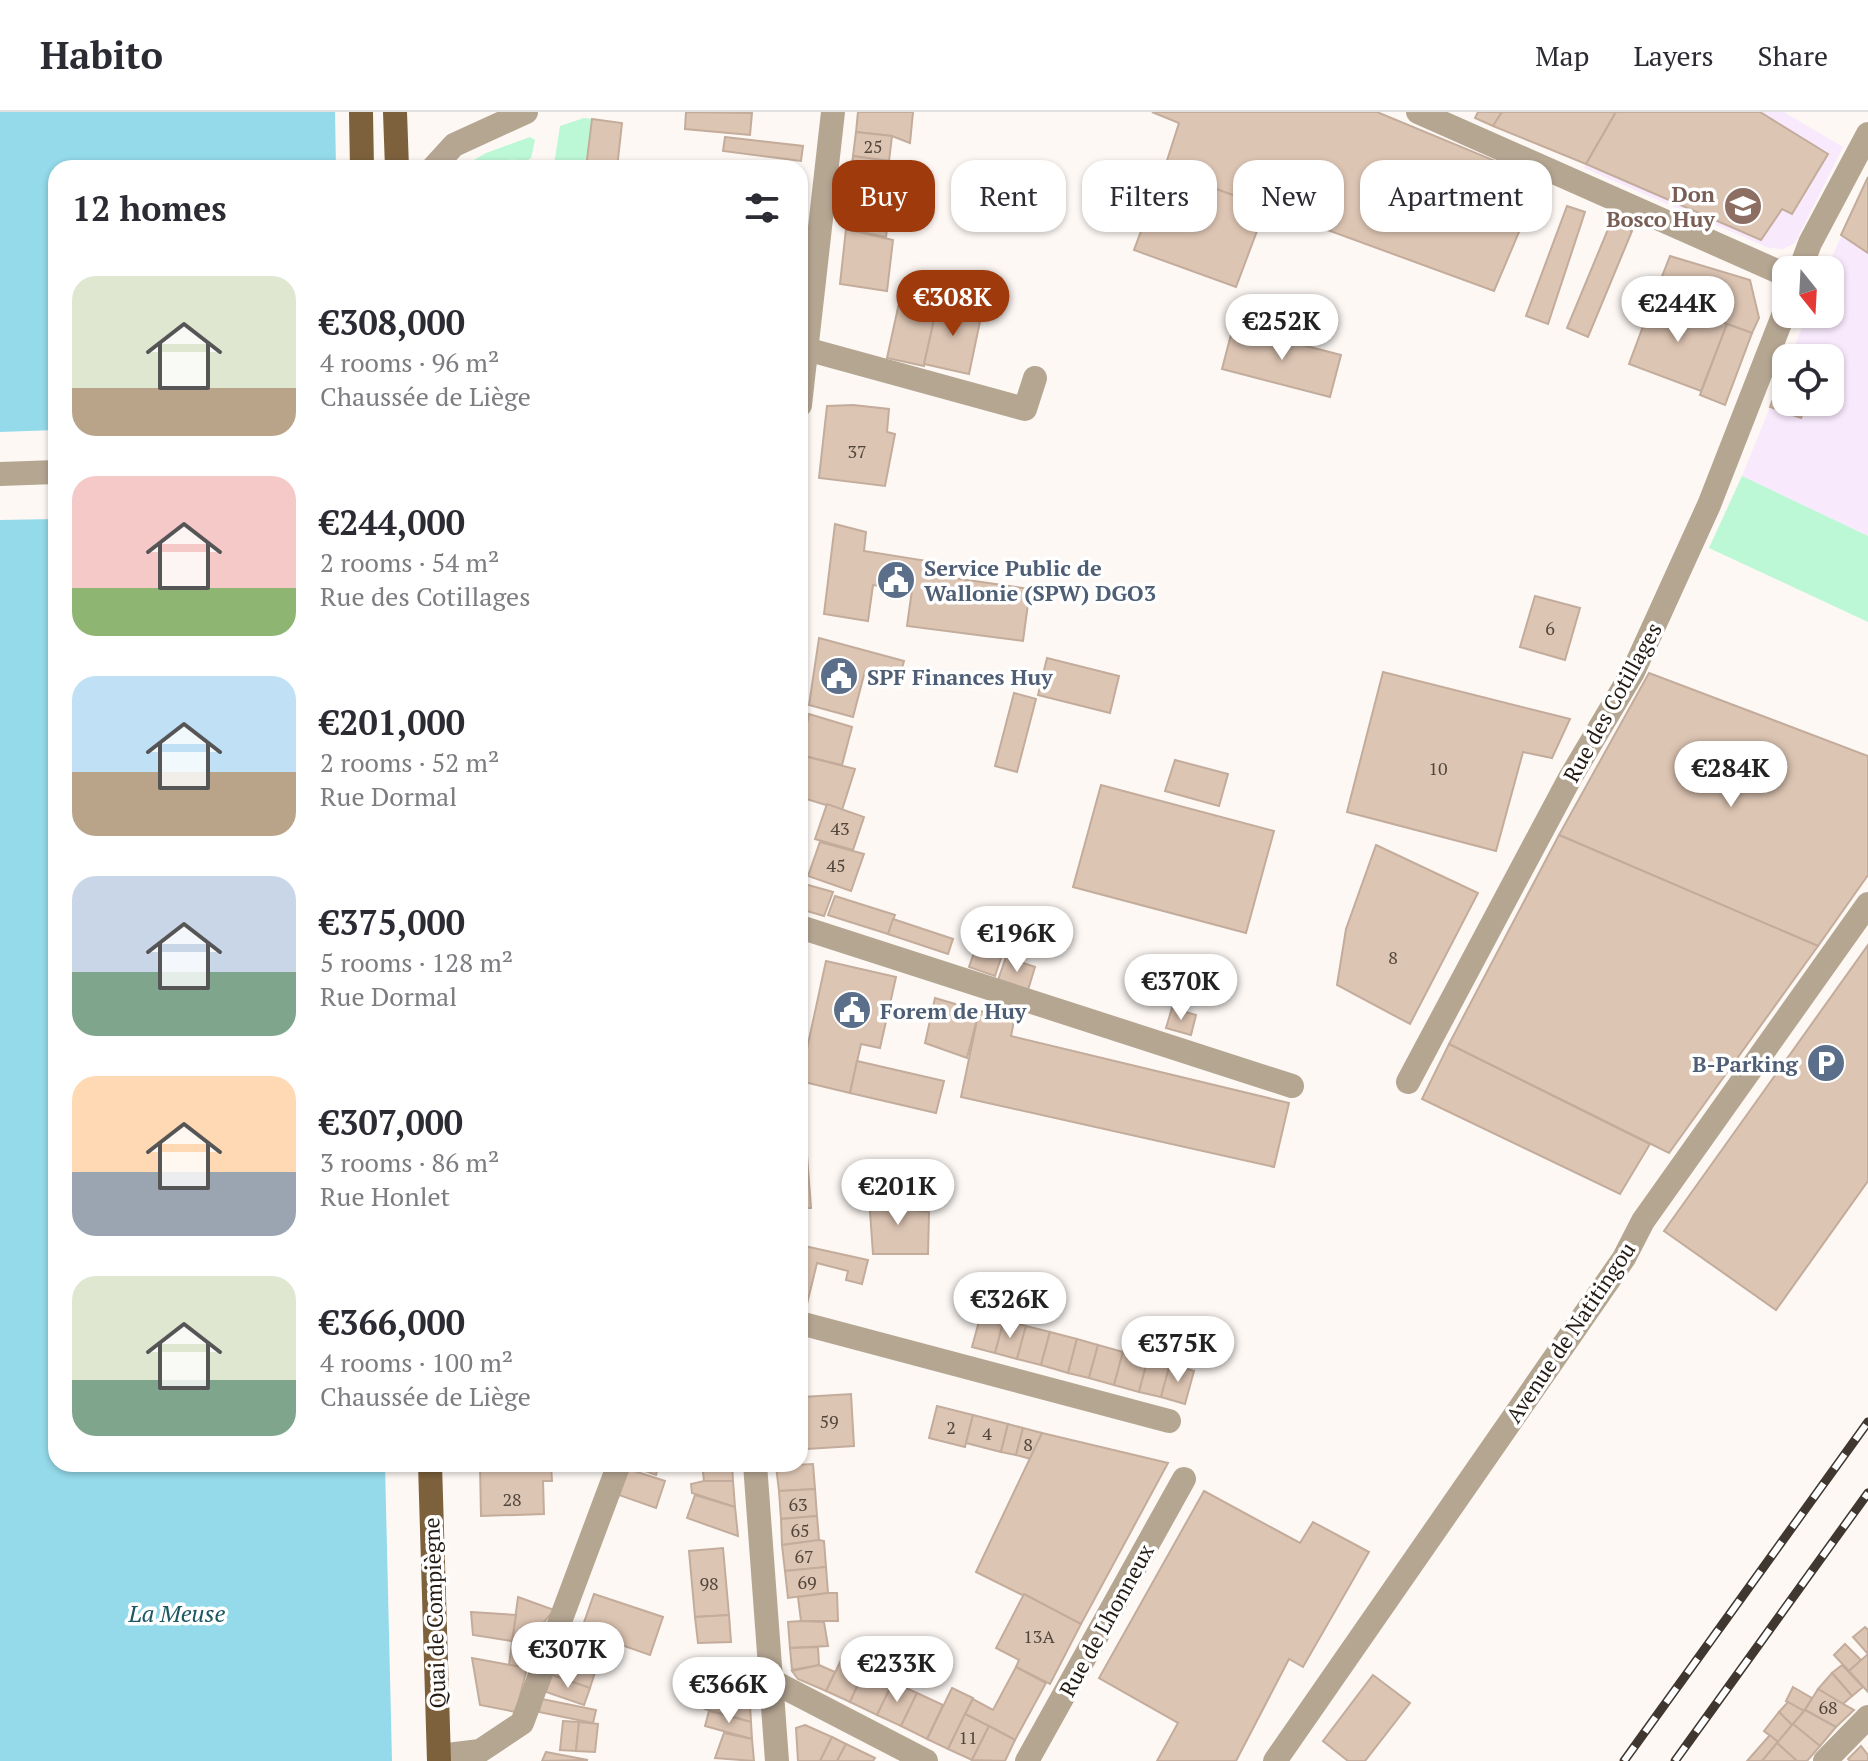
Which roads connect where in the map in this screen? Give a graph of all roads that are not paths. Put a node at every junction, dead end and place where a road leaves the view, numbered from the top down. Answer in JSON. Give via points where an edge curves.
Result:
{"nodes":[{"id":1,"x":361,"y":112,"type":"edge"},
{"id":2,"x":395,"y":112,"type":"edge"},
{"id":3,"x":526,"y":112,"type":"edge"},
{"id":4,"x":833,"y":112,"type":"edge"},
{"id":5,"x":1418,"y":112,"type":"edge"},
{"id":6,"x":1867,"y":136,"type":"edge"},
{"id":7,"x":362,"y":160,"type":"edge"},
{"id":8,"x":397,"y":160,"type":"edge"},
{"id":9,"x":440,"y":160,"type":"edge"},
{"id":10,"x":1807,"y":256,"type":"edge"},
{"id":11,"x":1772,"y":269,"type":"edge"},
{"id":12,"x":1778,"y":328,"type":"edge"},
{"id":13,"x":808,"y":331,"type":"edge"},
{"id":14,"x":808,"y":350,"type":"edge"},
{"id":15,"x":1035,"y":378,"type":"dead end"},
{"id":16,"x":48,"y":472,"type":"edge"},
{"id":17,"x":0,"y":474,"type":"edge"},
{"id":18,"x":1868,"y":904,"type":"edge"},
{"id":19,"x":808,"y":930,"type":"edge"},
{"id":20,"x":1408,"y":1082,"type":"dead end"},
{"id":21,"x":1292,"y":1086,"type":"dead end"},
{"id":22,"x":808,"y":1325,"type":"edge"},
{"id":23,"x":1169,"y":1421,"type":"dead end"},
{"id":24,"x":430,"y":1472,"type":"edge"},
{"id":25,"x":616,"y":1472,"type":"edge"},
{"id":26,"x":756,"y":1472,"type":"edge"},
{"id":27,"x":1184,"y":1479,"type":"dead end"},
{"id":28,"x":772,"y":1681,"type":"junction"},
{"id":29,"x":1868,"y":1717,"type":"edge"},
{"id":30,"x":439,"y":1758,"type":"edge"},
{"id":31,"x":777,"y":1761,"type":"edge"},
{"id":32,"x":926,"y":1761,"type":"edge"},
{"id":33,"x":1027,"y":1761,"type":"edge"},
{"id":34,"x":1275,"y":1761,"type":"edge"},
{"id":35,"x":1825,"y":1761,"type":"edge"}],
"edges":[{"from":1,"to":7,"type":"main road"},
{"from":2,"to":8,"type":"main road"},
{"from":3,"to":9,"type":"street","via":[[454,145]]},
{"from":4,"to":13,"type":"street"},
{"from":5,"to":11,"type":"street"},
{"from":6,"to":10,"type":"street"},
{"from":12,"to":20,"type":"street","name":"Rue des Cotillages","via":[[1709,505],[1633,672],[1570,778]]},
{"from":14,"to":15,"type":"street","via":[[1025,409]]},
{"from":16,"to":17,"type":"street"},
{"from":18,"to":34,"type":"street","name":"Avenue de Natitingou","via":[[1643,1221],[1624,1258]]},
{"from":19,"to":21,"type":"street"},
{"from":22,"to":23,"type":"street"},
{"from":24,"to":30,"type":"main road","name":"Quai de Compiègne"},
{"from":25,"to":30,"type":"street","via":[[522,1723],[480,1751]]},
{"from":26,"to":28,"type":"street"},
{"from":27,"to":33,"type":"street","name":"Rue de Lhonneux"},
{"from":28,"to":31,"type":"street"},
{"from":28,"to":32,"type":"street"},
{"from":29,"to":35,"type":"street"}]}
